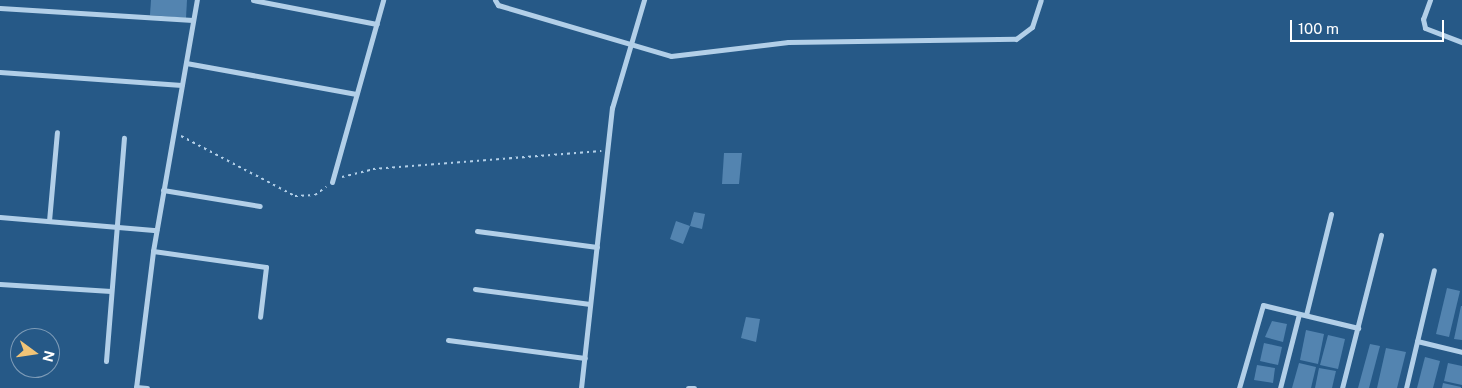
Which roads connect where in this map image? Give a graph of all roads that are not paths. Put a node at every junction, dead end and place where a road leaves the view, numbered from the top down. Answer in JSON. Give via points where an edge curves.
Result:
{"nodes":[{"id":1,"x":196,"y":0,"type":"edge"},
{"id":2,"x":253,"y":0,"type":"edge"},
{"id":3,"x":383,"y":0,"type":"edge"},
{"id":4,"x":495,"y":0,"type":"edge"},
{"id":5,"x":644,"y":0,"type":"edge"},
{"id":6,"x":1042,"y":0,"type":"edge"},
{"id":7,"x":1430,"y":0,"type":"edge"},
{"id":8,"x":0,"y":8,"type":"edge"},
{"id":9,"x":193,"y":20,"type":"junction"},
{"id":10,"x":377,"y":24,"type":"junction"},
{"id":11,"x":1462,"y":42,"type":"edge"},
{"id":12,"x":631,"y":44,"type":"junction"},
{"id":13,"x":186,"y":62,"type":"junction"},
{"id":14,"x":0,"y":72,"type":"edge"},
{"id":15,"x":182,"y":85,"type":"junction"},
{"id":16,"x":356,"y":94,"type":"junction"},
{"id":17,"x":57,"y":132,"type":"dead end"},
{"id":18,"x":124,"y":138,"type":"dead end"},
{"id":19,"x":332,"y":182,"type":"road end"},
{"id":20,"x":163,"y":190,"type":"junction"},
{"id":21,"x":260,"y":206,"type":"dead end"},
{"id":22,"x":1331,"y":214,"type":"dead end"},
{"id":23,"x":0,"y":217,"type":"edge"},
{"id":24,"x":49,"y":221,"type":"junction"},
{"id":25,"x":115,"y":227,"type":"junction"},
{"id":26,"x":156,"y":230,"type":"junction"},
{"id":27,"x":476,"y":231,"type":"dead end"},
{"id":28,"x":1381,"y":235,"type":"dead end"},
{"id":29,"x":597,"y":247,"type":"junction"},
{"id":30,"x":153,"y":251,"type":"junction"},
{"id":31,"x":1434,"y":270,"type":"dead end"},
{"id":32,"x":0,"y":284,"type":"edge"},
{"id":33,"x":475,"y":289,"type":"dead end"},
{"id":34,"x":111,"y":291,"type":"junction"},
{"id":35,"x":590,"y":304,"type":"junction"},
{"id":36,"x":1298,"y":314,"type":"junction"},
{"id":37,"x":1306,"y":315,"type":"junction"},
{"id":38,"x":260,"y":317,"type":"dead end"},
{"id":39,"x":1358,"y":328,"type":"junction"},
{"id":40,"x":448,"y":340,"type":"dead end"},
{"id":41,"x":1417,"y":342,"type":"junction"},
{"id":42,"x":1462,"y":352,"type":"edge"},
{"id":43,"x":585,"y":358,"type":"junction"},
{"id":44,"x":106,"y":361,"type":"dead end"},
{"id":45,"x":136,"y":388,"type":"edge"},
{"id":46,"x":147,"y":388,"type":"edge"},
{"id":47,"x":582,"y":388,"type":"edge"},
{"id":48,"x":688,"y":388,"type":"edge"},
{"id":49,"x":694,"y":388,"type":"edge"},
{"id":50,"x":1239,"y":388,"type":"edge"},
{"id":51,"x":1280,"y":388,"type":"edge"},
{"id":52,"x":1342,"y":388,"type":"edge"},
{"id":53,"x":1406,"y":388,"type":"edge"}],
"edges":[{"from":1,"to":9,"type":"street"},
{"from":2,"to":10,"type":"street"},
{"from":3,"to":10,"type":"street"},
{"from":4,"to":12,"type":"street","via":[[498,5]]},
{"from":5,"to":12,"type":"street"},
{"from":6,"to":12,"type":"street","via":[[1032,27],[1016,39],[788,42],[671,56]]},
{"from":7,"to":11,"type":"street","via":[[1423,19],[1425,28]]},
{"from":8,"to":9,"type":"street"},
{"from":9,"to":13,"type":"street"},
{"from":10,"to":16,"type":"street"},
{"from":12,"to":29,"type":"street","via":[[612,108]]},
{"from":13,"to":15,"type":"street"},
{"from":13,"to":16,"type":"street"},
{"from":14,"to":15,"type":"street"},
{"from":15,"to":20,"type":"street"},
{"from":16,"to":19,"type":"street"},
{"from":17,"to":24,"type":"street"},
{"from":18,"to":25,"type":"street"},
{"from":20,"to":21,"type":"street"},
{"from":20,"to":26,"type":"street"},
{"from":22,"to":37,"type":"street"},
{"from":23,"to":24,"type":"street"},
{"from":24,"to":25,"type":"street"},
{"from":25,"to":26,"type":"street"},
{"from":25,"to":34,"type":"street"},
{"from":26,"to":30,"type":"street"},
{"from":27,"to":29,"type":"street"},
{"from":28,"to":39,"type":"street"},
{"from":29,"to":35,"type":"street"},
{"from":30,"to":38,"type":"street","via":[[266,267]]},
{"from":30,"to":45,"type":"street"},
{"from":31,"to":41,"type":"street"},
{"from":32,"to":34,"type":"street"},
{"from":33,"to":35,"type":"street"},
{"from":34,"to":44,"type":"street"},
{"from":35,"to":43,"type":"street"},
{"from":36,"to":37,"type":"street"},
{"from":36,"to":50,"type":"street","via":[[1263,305]]},
{"from":36,"to":51,"type":"street"},
{"from":37,"to":39,"type":"street"},
{"from":39,"to":52,"type":"street"},
{"from":40,"to":43,"type":"street"},
{"from":41,"to":42,"type":"street"},
{"from":41,"to":53,"type":"street"},
{"from":43,"to":47,"type":"street"},
{"from":45,"to":46,"type":"street"},
{"from":48,"to":49,"type":"street"}]}
